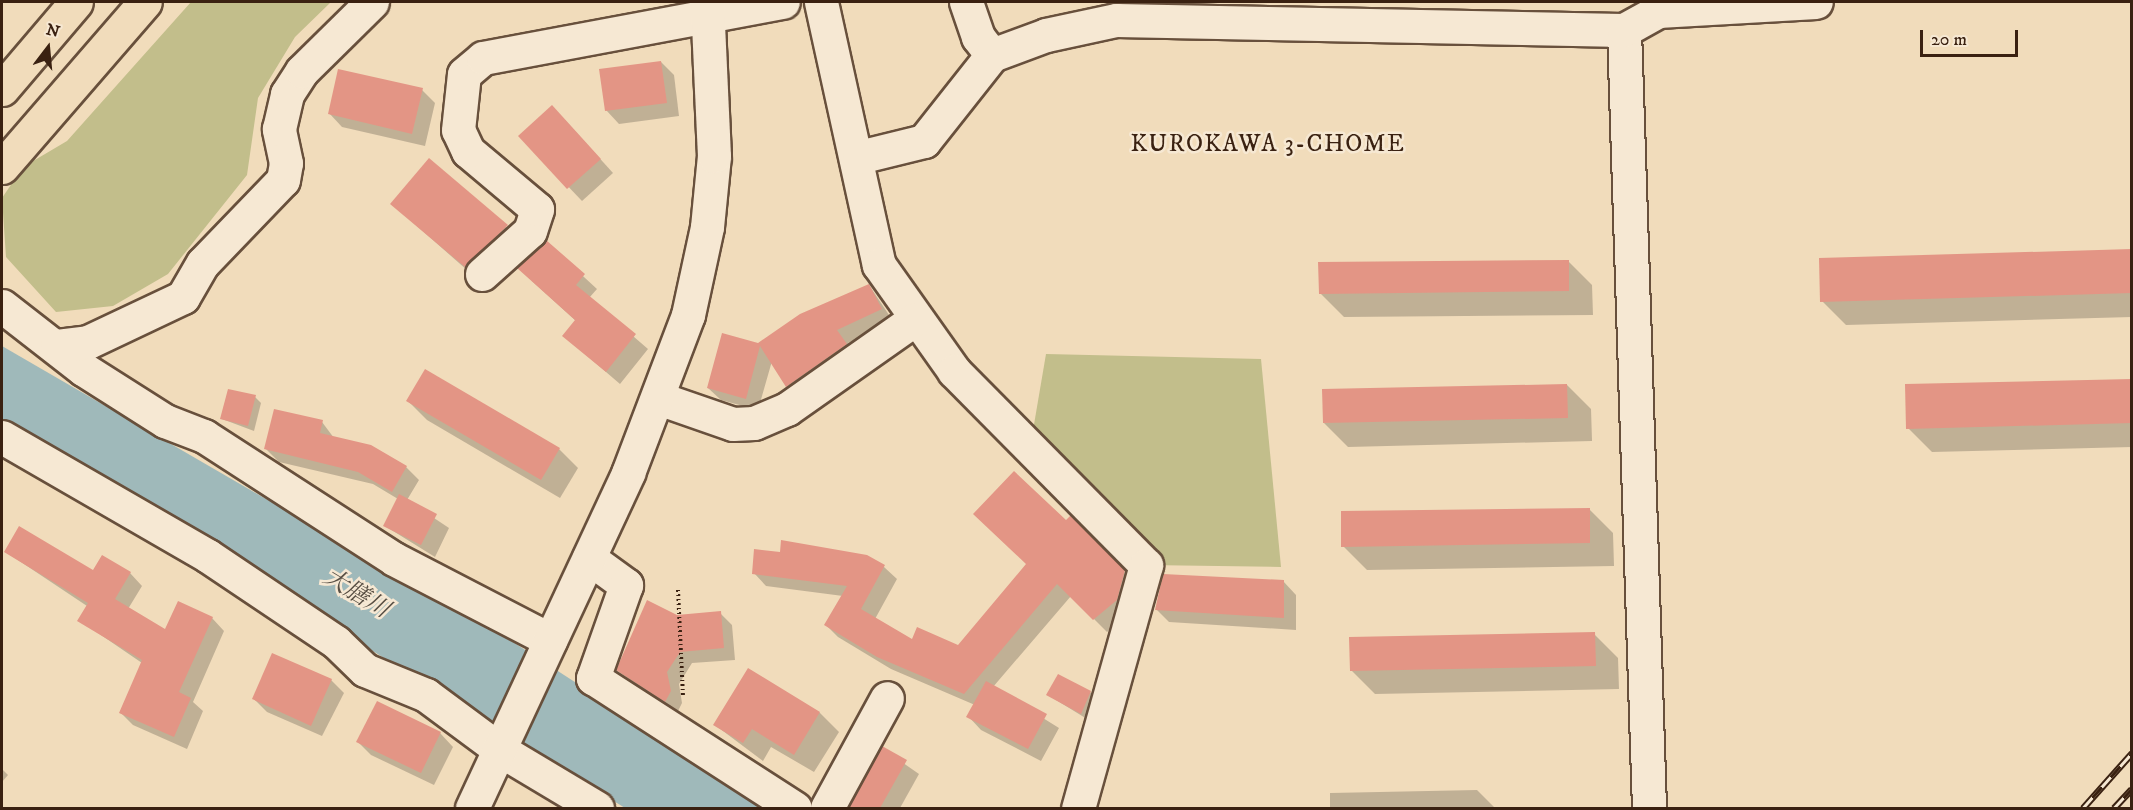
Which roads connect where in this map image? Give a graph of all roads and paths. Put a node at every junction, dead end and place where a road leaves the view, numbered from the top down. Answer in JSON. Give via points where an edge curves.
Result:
{"nodes":[{"id":1,"x":76,"y":2,"type":"edge"},
{"id":2,"x":145,"y":2,"type":"edge"},
{"id":3,"x":372,"y":2,"type":"edge"},
{"id":4,"x":783,"y":2,"type":"edge"},
{"id":5,"x":821,"y":2,"type":"edge"},
{"id":6,"x":966,"y":2,"type":"edge"},
{"id":7,"x":1816,"y":2,"type":"edge"},
{"id":8,"x":707,"y":9,"type":"edge"},
{"id":9,"x":1206,"y":11,"type":"edge"},
{"id":10,"x":1342,"y":11,"type":"edge"},
{"id":11,"x":1624,"y":30,"type":"junction"},
{"id":12,"x":992,"y":56,"type":"junction"},
{"id":13,"x":2,"y":89,"type":"edge"},
{"id":14,"x":859,"y":157,"type":"junction"},
{"id":15,"x":2,"y":167,"type":"edge"},
{"id":16,"x":482,"y":274,"type":"dead end"},
{"id":17,"x":2,"y":306,"type":"edge"},
{"id":18,"x":915,"y":319,"type":"junction"},
{"id":19,"x":57,"y":346,"type":"junction"},
{"id":20,"x":658,"y":398,"type":"junction"},
{"id":21,"x":2,"y":437,"type":"edge"},
{"id":22,"x":589,"y":558,"type":"junction"},
{"id":23,"x":678,"y":590,"type":"dead end"},
{"id":24,"x":548,"y":646,"type":"junction"},
{"id":25,"x":887,"y":698,"type":"dead end"},
{"id":26,"x":685,"y":738,"type":"junction"},
{"id":27,"x":503,"y":744,"type":"junction"},
{"id":28,"x":472,"y":808,"type":"edge"},
{"id":29,"x":597,"y":808,"type":"edge"},
{"id":30,"x":795,"y":808,"type":"edge"},
{"id":31,"x":827,"y":808,"type":"edge"},
{"id":32,"x":1078,"y":808,"type":"edge"},
{"id":33,"x":1649,"y":808,"type":"edge"}],
"edges":[{"from":1,"to":13,"type":"highway"},
{"from":2,"to":15,"type":"highway"},
{"from":3,"to":19,"type":"street","via":[[302,71],[287,94],[279,129],[286,163],[283,180],[203,263],[183,297],[88,342]]},
{"from":4,"to":8,"type":"street"},
{"from":5,"to":14,"type":"street"},
{"from":6,"to":12,"type":"street","via":[[978,37]]},
{"from":7,"to":11,"type":"street","via":[[1658,11]]},
{"from":8,"to":16,"type":"street","via":[[483,58],[465,74],[458,130],[468,151],[537,209],[530,231]]},
{"from":8,"to":20,"type":"street","via":[[714,156],[707,226],[688,315]]},
{"from":9,"to":10,"type":"street"},
{"from":9,"to":12,"type":"street","via":[[1116,20],[1046,34]]},
{"from":10,"to":11,"type":"street"},
{"from":11,"to":33,"type":"street"},
{"from":12,"to":14,"type":"street","via":[[924,141]]},
{"from":14,"to":18,"type":"street","via":[[879,265]]},
{"from":17,"to":19,"type":"street"},
{"from":18,"to":20,"type":"street","via":[[787,409],[754,423],[733,424]]},
{"from":18,"to":32,"type":"street","via":[[954,371],[1146,565]]},
{"from":19,"to":24,"type":"street","via":[[82,369],[156,415],[204,436],[394,559]]},
{"from":20,"to":22,"type":"street"},
{"from":21,"to":27,"type":"street","via":[[208,556],[336,642],[365,670],[426,695]]},
{"from":22,"to":24,"type":"street"},
{"from":22,"to":26,"type":"street","via":[[626,585],[593,678]]},
{"from":23,"to":26,"type":"path"},
{"from":24,"to":27,"type":"street"},
{"from":25,"to":31,"type":"street"},
{"from":26,"to":30,"type":"street"},
{"from":27,"to":28,"type":"street"},
{"from":27,"to":29,"type":"street"}]}
